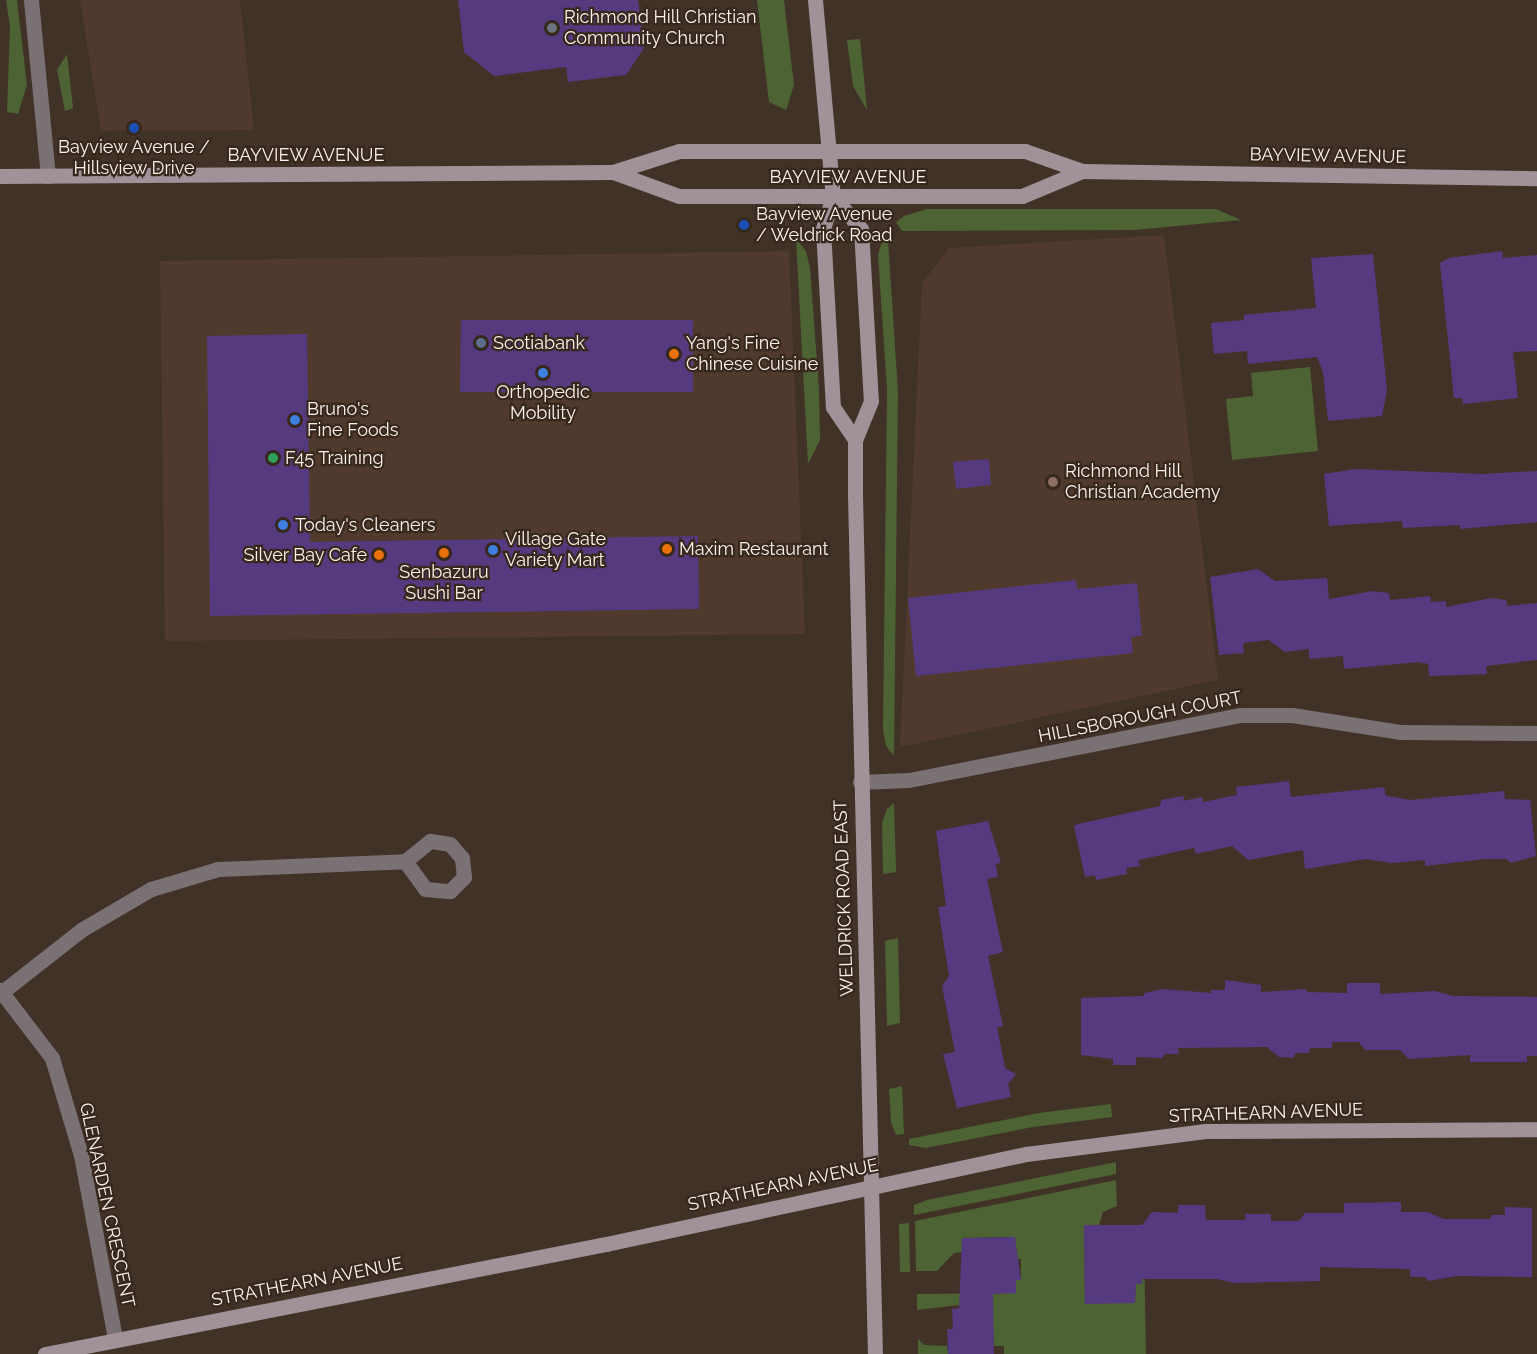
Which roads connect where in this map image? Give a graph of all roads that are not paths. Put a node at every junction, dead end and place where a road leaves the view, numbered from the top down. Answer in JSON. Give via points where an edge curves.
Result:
{"nodes":[{"id":1,"x":31,"y":0,"type":"edge"},
{"id":2,"x":815,"y":0,"type":"edge"},
{"id":3,"x":830,"y":151,"type":"junction"},
{"id":4,"x":1082,"y":171,"type":"junction"},
{"id":5,"x":613,"y":172,"type":"junction"},
{"id":6,"x":0,"y":176,"type":"edge"},
{"id":7,"x":48,"y":176,"type":"junction"},
{"id":8,"x":1537,"y":178,"type":"edge"},
{"id":9,"x":833,"y":196,"type":"junction"},
{"id":10,"x":855,"y":440,"type":"junction"},
{"id":11,"x":1537,"y":733,"type":"edge"},
{"id":12,"x":860,"y":782,"type":"junction"},
{"id":13,"x":405,"y":861,"type":"dead end"},
{"id":14,"x":1,"y":991,"type":"edge"},
{"id":15,"x":1537,"y":1129,"type":"edge"},
{"id":16,"x":872,"y":1185,"type":"junction"},
{"id":17,"x":115,"y":1339,"type":"junction"},
{"id":18,"x":45,"y":1354,"type":"edge"},
{"id":19,"x":875,"y":1354,"type":"edge"}],
"edges":[{"from":1,"to":7,"type":"street"},
{"from":2,"to":3,"type":"street"},
{"from":3,"to":4,"type":"street","name":"BAYVIEW AVENUE","via":[[1025,151]]},
{"from":3,"to":5,"type":"street","name":"BAYVIEW AVENUE","via":[[679,151]]},
{"from":3,"to":9,"type":"street"},
{"from":4,"to":8,"type":"street","name":"BAYVIEW AVENUE"},
{"from":4,"to":9,"type":"street","name":"BAYVIEW AVENUE","via":[[1022,196]]},
{"from":5,"to":7,"type":"street","name":"BAYVIEW AVENUE"},
{"from":5,"to":9,"type":"street","name":"BAYVIEW AVENUE","via":[[679,196]]},
{"from":6,"to":7,"type":"street","name":"BAYVIEW AVENUE"},
{"from":9,"to":10,"type":"street","via":[[823,229],[833,407]]},
{"from":9,"to":10,"type":"street","name":"WELDRICK ROAD EAST","via":[[861,229],[871,401]]},
{"from":10,"to":12,"type":"street","name":"WELDRICK ROAD EAST"},
{"from":11,"to":12,"type":"street","name":"HILLSBOROUGH COURT","via":[[1400,732],[1292,714],[1241,716],[909,780]]},
{"from":12,"to":16,"type":"street","name":"WELDRICK ROAD EAST"},
{"from":13,"to":14,"type":"street","via":[[252,865],[218,869],[151,889],[81,930]]},
{"from":14,"to":17,"type":"street","name":"GLENARDEN CRESCENT","via":[[52,1058],[81,1155]]},
{"from":15,"to":16,"type":"street","name":"STRATHEARN AVENUE","via":[[1281,1129],[1159,1135],[1026,1154]]},
{"from":16,"to":17,"type":"street","name":"STRATHEARN AVENUE","via":[[606,1244]]},
{"from":16,"to":19,"type":"street","name":"WELDRICK ROAD EAST"},
{"from":17,"to":18,"type":"street","name":"STRATHEARN AVENUE"}]}
